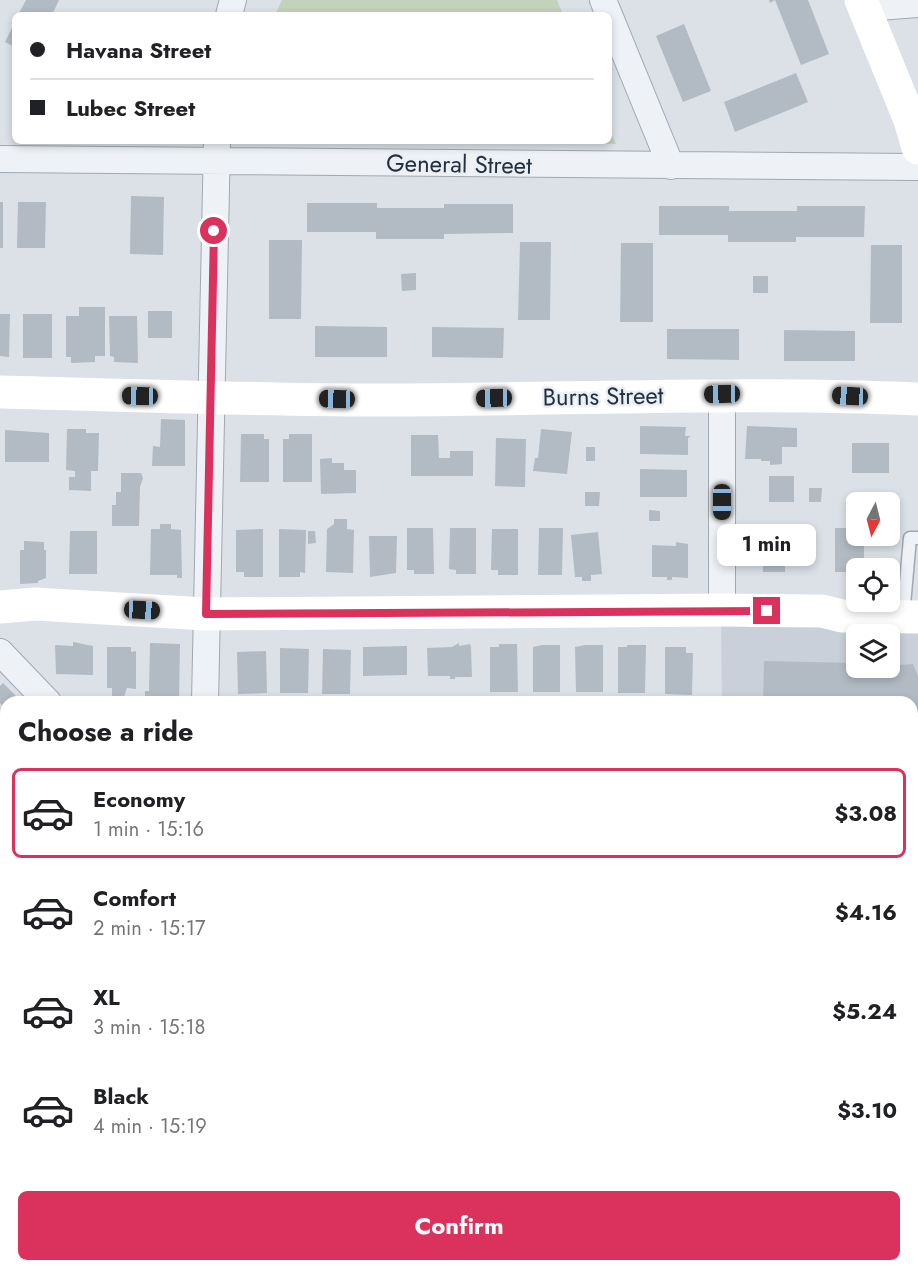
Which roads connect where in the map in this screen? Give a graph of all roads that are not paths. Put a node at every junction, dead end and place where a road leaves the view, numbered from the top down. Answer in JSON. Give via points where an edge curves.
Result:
{"nodes":[{"id":1,"x":863,"y":4,"type":"edge"},
{"id":2,"x":918,"y":4,"type":"edge"},
{"id":3,"x":612,"y":22,"type":"edge"},
{"id":4,"x":918,"y":148,"type":"edge"},
{"id":5,"x":216,"y":150,"type":"edge"},
{"id":6,"x":0,"y":159,"type":"edge"},
{"id":7,"x":671,"y":166,"type":"junction"},
{"id":8,"x":918,"y":167,"type":"edge"},
{"id":9,"x":0,"y":392,"type":"edge"},
{"id":10,"x":722,"y":394,"type":"junction"},
{"id":11,"x":210,"y":397,"type":"junction"},
{"id":12,"x":918,"y":399,"type":"edge"},
{"id":13,"x":918,"y":538,"type":"edge"},
{"id":14,"x":913,"y":566,"type":"edge"},
{"id":15,"x":0,"y":606,"type":"edge"},
{"id":16,"x":722,"y":610,"type":"junction"},
{"id":17,"x":206,"y":614,"type":"junction"},
{"id":18,"x":911,"y":617,"type":"edge"},
{"id":19,"x":0,"y":652,"type":"edge"},
{"id":20,"x":42,"y":696,"type":"edge"},
{"id":21,"x":205,"y":696,"type":"edge"}],
"edges":[{"from":1,"to":2,"type":"street"},
{"from":1,"to":4,"type":"street"},
{"from":3,"to":7,"type":"street"},
{"from":5,"to":6,"type":"street","name":"General Street"},
{"from":5,"to":7,"type":"street","name":"General Street"},
{"from":5,"to":11,"type":"street"},
{"from":7,"to":8,"type":"street","name":"General Street"},
{"from":9,"to":11,"type":"street","name":"Burns Street"},
{"from":10,"to":11,"type":"street","name":"Burns Street","via":[[379,400]]},
{"from":10,"to":12,"type":"street","name":"Burns Street"},
{"from":10,"to":16,"type":"street"},
{"from":11,"to":17,"type":"street"},
{"from":13,"to":14,"type":"lane","via":[[910,538]]},
{"from":14,"to":18,"type":"lane"},
{"from":15,"to":17,"type":"street","via":[[35,604]]},
{"from":16,"to":17,"type":"street"},
{"from":16,"to":18,"type":"street"},
{"from":17,"to":21,"type":"street"},
{"from":19,"to":20,"type":"street"}]}
